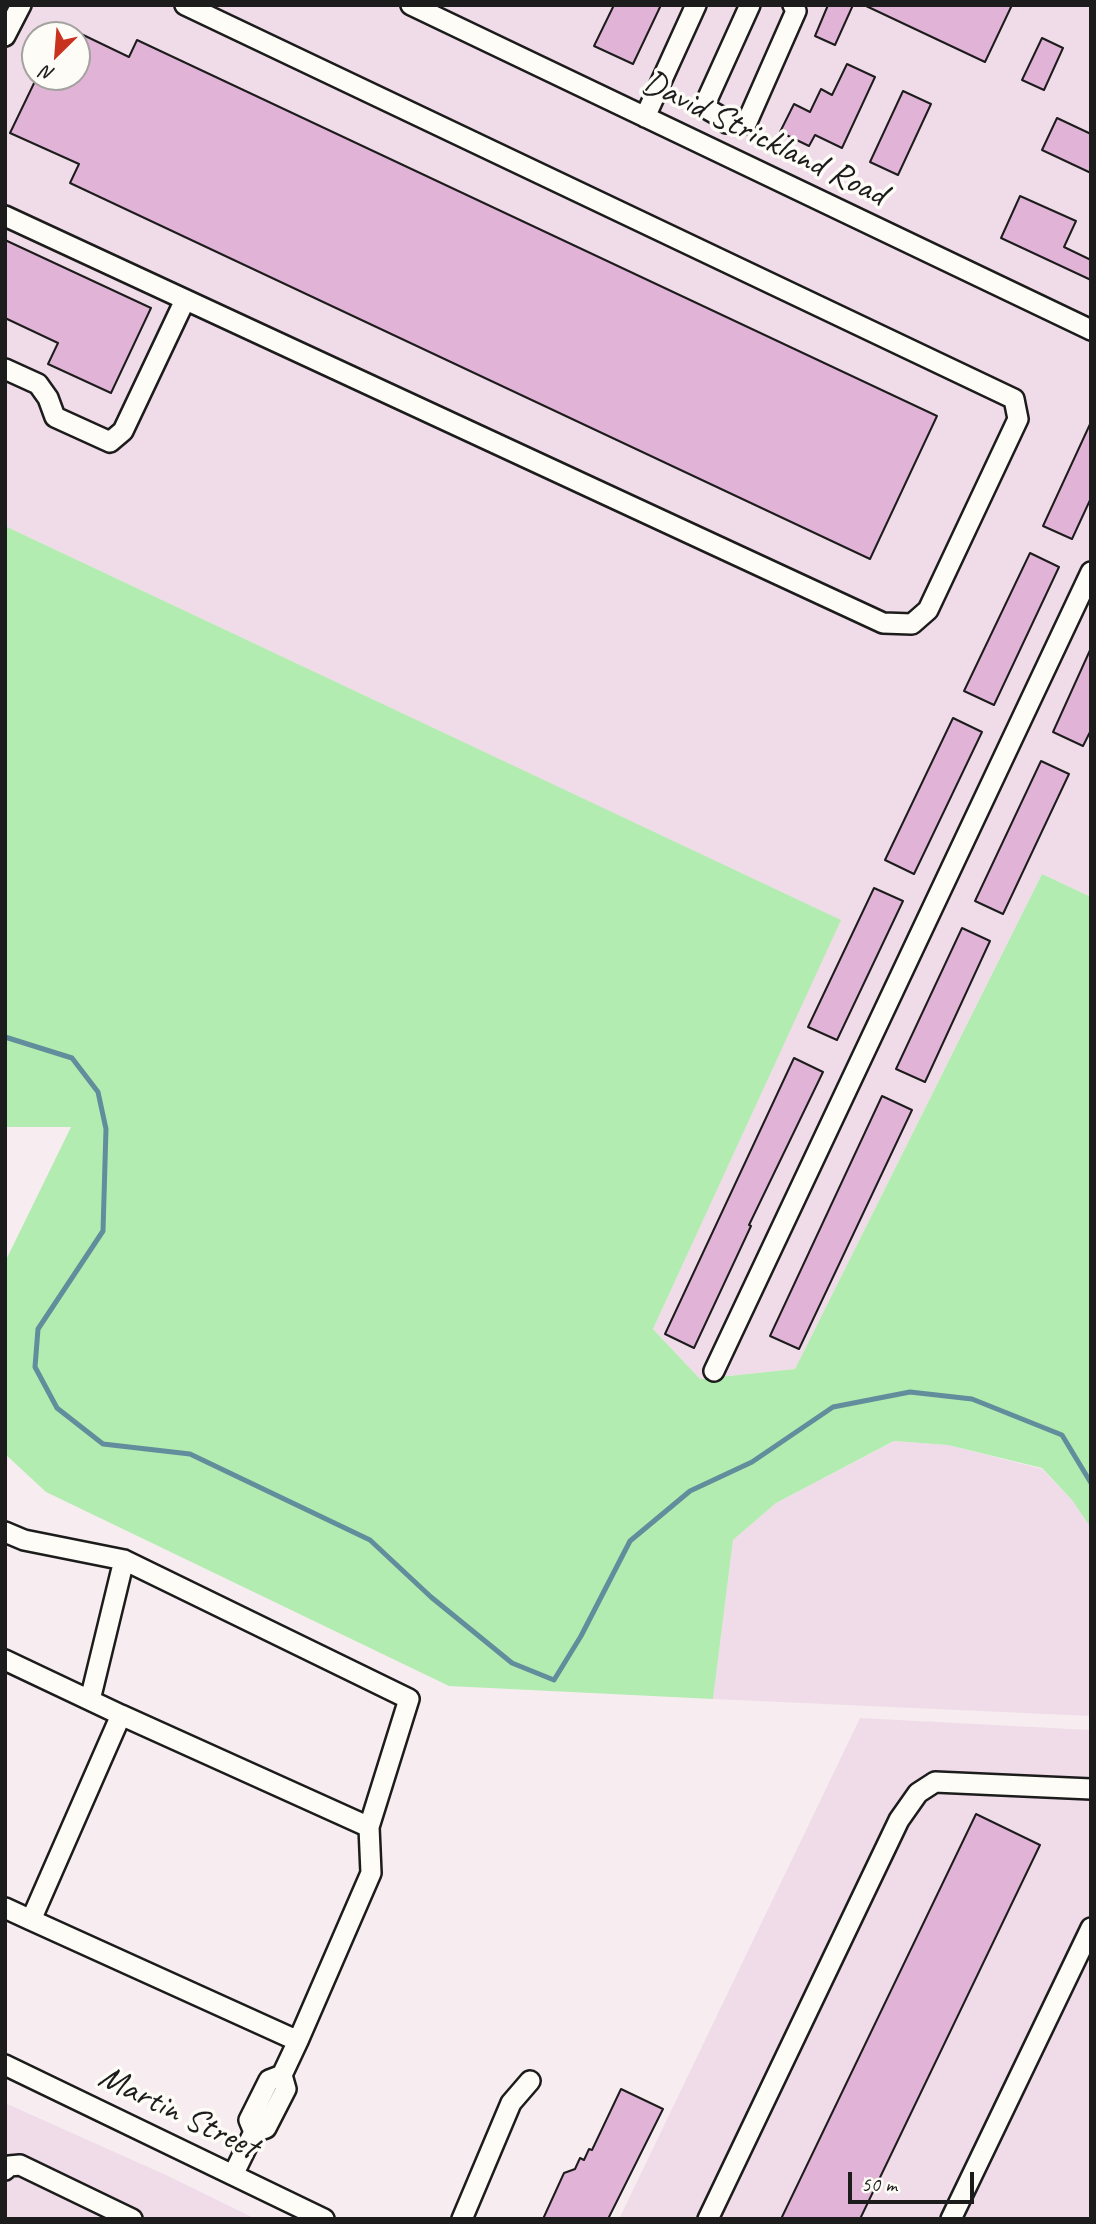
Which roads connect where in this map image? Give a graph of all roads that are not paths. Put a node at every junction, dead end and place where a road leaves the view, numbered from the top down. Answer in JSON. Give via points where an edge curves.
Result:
{"nodes":[{"id":1,"x":21,"y":5,"type":"edge"},
{"id":2,"x":185,"y":5,"type":"edge"},
{"id":3,"x":411,"y":5,"type":"edge"},
{"id":4,"x":695,"y":5,"type":"edge"},
{"id":5,"x":750,"y":5,"type":"edge"},
{"id":6,"x":793,"y":5,"type":"edge"},
{"id":7,"x":5,"y":36,"type":"edge"},
{"id":8,"x":645,"y":117,"type":"junction"},
{"id":9,"x":727,"y":124,"type":"junction"},
{"id":10,"x":713,"y":150,"type":"junction"},
{"id":11,"x":5,"y":216,"type":"edge"},
{"id":12,"x":186,"y":300,"type":"junction"},
{"id":13,"x":1091,"y":330,"type":"edge"},
{"id":14,"x":5,"y":369,"type":"edge"},
{"id":15,"x":1091,"y":572,"type":"edge"},
{"id":16,"x":714,"y":1371,"type":"dead end"},
{"id":17,"x":5,"y":1532,"type":"edge"},
{"id":18,"x":124,"y":1560,"type":"junction"},
{"id":19,"x":5,"y":1660,"type":"edge"},
{"id":20,"x":90,"y":1700,"type":"junction"},
{"id":21,"x":121,"y":1715,"type":"junction"},
{"id":22,"x":1091,"y":1789,"type":"edge"},
{"id":23,"x":369,"y":1827,"type":"junction"},
{"id":24,"x":5,"y":1908,"type":"edge"},
{"id":25,"x":31,"y":1920,"type":"junction"},
{"id":26,"x":1091,"y":1928,"type":"edge"},
{"id":27,"x":298,"y":2041,"type":"junction"},
{"id":28,"x":5,"y":2065,"type":"edge"},
{"id":29,"x":530,"y":2081,"type":"dead end"},
{"id":30,"x":5,"y":2170,"type":"edge"},
{"id":31,"x":233,"y":2175,"type":"junction"},
{"id":32,"x":132,"y":2219,"type":"edge"},
{"id":33,"x":324,"y":2219,"type":"edge"},
{"id":34,"x":462,"y":2219,"type":"edge"},
{"id":35,"x":708,"y":2219,"type":"edge"},
{"id":36,"x":951,"y":2219,"type":"edge"}],
"edges":[{"from":1,"to":7,"type":"street"},
{"from":2,"to":12,"type":"street","via":[[1014,399],[1018,419],[928,610],[912,624],[883,623]]},
{"from":3,"to":8,"type":"street","name":"David Strickland Road"},
{"from":4,"to":8,"type":"street"},
{"from":5,"to":9,"type":"street","via":[[706,102]]},
{"from":6,"to":9,"type":"street","via":[[796,12],[747,122]]},
{"from":8,"to":10,"type":"street","name":"David Strickland Road"},
{"from":9,"to":10,"type":"street"},
{"from":10,"to":13,"type":"street","name":"David Strickland Road"},
{"from":11,"to":12,"type":"street"},
{"from":12,"to":14,"type":"street","via":[[123,431],[110,442],[55,417],[38,384]]},
{"from":15,"to":16,"type":"street"},
{"from":17,"to":18,"type":"street"},
{"from":18,"to":20,"type":"street"},
{"from":18,"to":23,"type":"street","via":[[409,1699]]},
{"from":19,"to":20,"type":"street"},
{"from":20,"to":21,"type":"street"},
{"from":21,"to":23,"type":"street"},
{"from":21,"to":25,"type":"street"},
{"from":22,"to":35,"type":"street","via":[[935,1782],[918,1793],[899,1821]]},
{"from":23,"to":27,"type":"street","via":[[371,1873]]},
{"from":24,"to":25,"type":"street"},
{"from":25,"to":27,"type":"street"},
{"from":26,"to":36,"type":"street"},
{"from":27,"to":31,"type":"street","via":[[282,2075],[286,2089],[266,2127],[254,2132]]},
{"from":28,"to":31,"type":"street","name":"Martin Street"},
{"from":29,"to":34,"type":"street","via":[[511,2103]]},
{"from":30,"to":32,"type":"street","via":[[20,2165]]},
{"from":31,"to":33,"type":"street","name":"Martin Street"}]}
